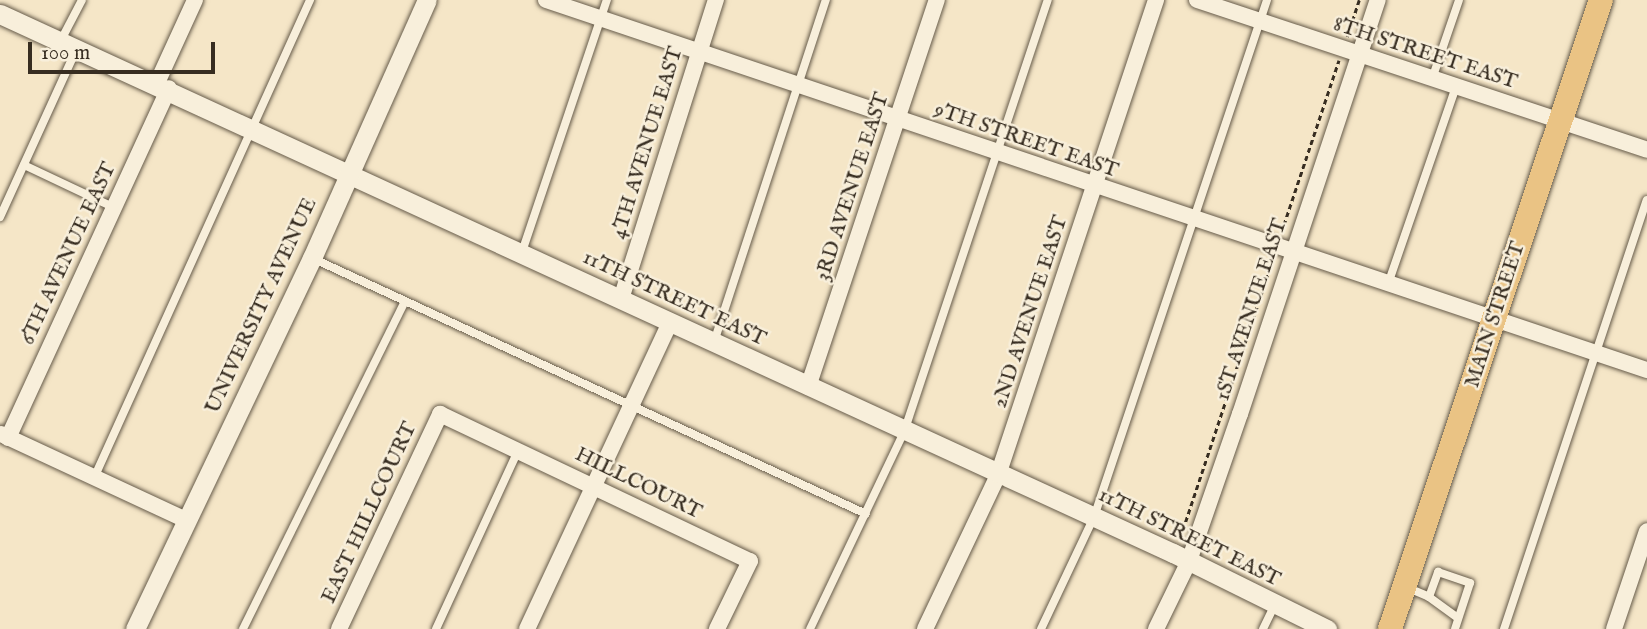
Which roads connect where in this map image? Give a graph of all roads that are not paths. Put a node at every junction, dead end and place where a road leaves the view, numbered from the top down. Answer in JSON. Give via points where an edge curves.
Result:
{"nodes":[{"id":1,"x":82,"y":0,"type":"edge"},
{"id":2,"x":195,"y":0,"type":"edge"},
{"id":3,"x":310,"y":0,"type":"edge"},
{"id":4,"x":426,"y":0,"type":"edge"},
{"id":5,"x":546,"y":0,"type":"edge"},
{"id":6,"x":607,"y":0,"type":"edge"},
{"id":7,"x":716,"y":0,"type":"edge"},
{"id":8,"x":826,"y":0,"type":"edge"},
{"id":9,"x":937,"y":0,"type":"edge"},
{"id":10,"x":1048,"y":0,"type":"edge"},
{"id":11,"x":1156,"y":0,"type":"edge"},
{"id":12,"x":1197,"y":0,"type":"edge"},
{"id":13,"x":1267,"y":0,"type":"edge"},
{"id":14,"x":1378,"y":0,"type":"edge"},
{"id":15,"x":1459,"y":0,"type":"edge"},
{"id":16,"x":1601,"y":0,"type":"edge"},
{"id":17,"x":0,"y":14,"type":"edge"},
{"id":18,"x":601,"y":19,"type":"junction"},
{"id":19,"x":1260,"y":21,"type":"junction"},
{"id":20,"x":68,"y":46,"type":"junction"},
{"id":21,"x":698,"y":52,"type":"junction"},
{"id":22,"x":1359,"y":55,"type":"junction"},
{"id":23,"x":1432,"y":79,"type":"junction"},
{"id":24,"x":163,"y":85,"type":"junction"},
{"id":25,"x":798,"y":86,"type":"junction"},
{"id":26,"x":1456,"y":87,"type":"junction"},
{"id":27,"x":897,"y":120,"type":"junction"},
{"id":28,"x":1560,"y":121,"type":"junction"},
{"id":29,"x":252,"y":127,"type":"junction"},
{"id":30,"x":1647,"y":150,"type":"edge"},
{"id":31,"x":997,"y":153,"type":"junction"},
{"id":32,"x":24,"y":165,"type":"junction"},
{"id":33,"x":350,"y":172,"type":"junction"},
{"id":34,"x":1095,"y":186,"type":"junction"},
{"id":35,"x":1647,"y":200,"type":"edge"},
{"id":36,"x":113,"y":207,"type":"junction"},
{"id":37,"x":0,"y":217,"type":"edge"},
{"id":38,"x":1194,"y":220,"type":"junction"},
{"id":39,"x":522,"y":252,"type":"junction"},
{"id":40,"x":1292,"y":252,"type":"junction"},
{"id":41,"x":312,"y":258,"type":"junction"},
{"id":42,"x":1388,"y":284,"type":"junction"},
{"id":43,"x":621,"y":299,"type":"junction"},
{"id":44,"x":404,"y":303,"type":"junction"},
{"id":45,"x":1494,"y":319,"type":"junction"},
{"id":46,"x":670,"y":322,"type":"junction"},
{"id":47,"x":714,"y":342,"type":"junction"},
{"id":48,"x":1597,"y":353,"type":"junction"},
{"id":49,"x":1647,"y":370,"type":"edge"},
{"id":50,"x":808,"y":387,"type":"junction"},
{"id":51,"x":631,"y":405,"type":"junction"},
{"id":52,"x":440,"y":414,"type":"joint"},
{"id":53,"x":904,"y":432,"type":"junction"},
{"id":54,"x":4,"y":436,"type":"edge"},
{"id":55,"x":519,"y":450,"type":"junction"},
{"id":56,"x":998,"y":475,"type":"junction"},
{"id":57,"x":94,"y":478,"type":"junction"},
{"id":58,"x":593,"y":486,"type":"junction"},
{"id":59,"x":866,"y":514,"type":"junction"},
{"id":60,"x":1094,"y":517,"type":"junction"},
{"id":61,"x":186,"y":520,"type":"junction"},
{"id":62,"x":1647,"y":531,"type":"edge"},
{"id":63,"x":1189,"y":561,"type":"junction"},
{"id":64,"x":1405,"y":586,"type":"junction"},
{"id":65,"x":1429,"y":597,"type":"junction"},
{"id":66,"x":1275,"y":604,"type":"junction"},
{"id":67,"x":1457,"y":617,"type":"junction"},
{"id":68,"x":135,"y":629,"type":"edge"},
{"id":69,"x":243,"y":629,"type":"edge"},
{"id":70,"x":339,"y":629,"type":"edge"},
{"id":71,"x":436,"y":629,"type":"edge"},
{"id":72,"x":527,"y":629,"type":"edge"},
{"id":73,"x":717,"y":629,"type":"edge"},
{"id":74,"x":810,"y":629,"type":"edge"},
{"id":75,"x":925,"y":629,"type":"edge"},
{"id":76,"x":1041,"y":629,"type":"edge"},
{"id":77,"x":1156,"y":629,"type":"edge"},
{"id":78,"x":1263,"y":629,"type":"edge"},
{"id":79,"x":1328,"y":629,"type":"edge"},
{"id":80,"x":1390,"y":629,"type":"edge"},
{"id":81,"x":1455,"y":629,"type":"edge"},
{"id":82,"x":1504,"y":629,"type":"edge"},
{"id":83,"x":1614,"y":629,"type":"edge"}],
"edges":[{"from":1,"to":20,"type":"lane"},
{"from":2,"to":24,"type":"street","name":"6TH AVENUE EAST"},
{"from":3,"to":29,"type":"lane"},
{"from":4,"to":33,"type":"street","name":"UNIVERSITY AVENUE"},
{"from":5,"to":18,"type":"street","name":"9TH STREET EAST"},
{"from":6,"to":18,"type":"lane"},
{"from":7,"to":21,"type":"street","name":"4TH AVENUE EAST"},
{"from":8,"to":25,"type":"lane"},
{"from":9,"to":27,"type":"street","name":"3RD AVENUE EAST"},
{"from":10,"to":31,"type":"lane"},
{"from":11,"to":34,"type":"street","name":"2ND AVENUE EAST"},
{"from":12,"to":19,"type":"street","name":"8TH STREET EAST"},
{"from":13,"to":19,"type":"lane"},
{"from":14,"to":22,"type":"street","name":"1ST AVENUE EAST"},
{"from":15,"to":23,"type":"lane"},
{"from":16,"to":28,"type":"main road","name":"MAIN STREET"},
{"from":17,"to":20,"type":"street","name":"11TH STREET EAST"},
{"from":18,"to":21,"type":"street","name":"9TH STREET EAST"},
{"from":18,"to":39,"type":"lane"},
{"from":19,"to":22,"type":"street","name":"8TH STREET EAST"},
{"from":19,"to":38,"type":"lane"},
{"from":20,"to":24,"type":"street","name":"11TH STREET EAST"},
{"from":20,"to":32,"type":"lane"},
{"from":21,"to":25,"type":"street","name":"9TH STREET EAST"},
{"from":21,"to":43,"type":"street","name":"4TH AVENUE EAST"},
{"from":22,"to":23,"type":"street","name":"8TH STREET EAST"},
{"from":22,"to":40,"type":"street","name":"1ST AVENUE EAST"},
{"from":23,"to":26,"type":"street","name":"8TH STREET EAST"},
{"from":24,"to":29,"type":"street","name":"11TH STREET EAST"},
{"from":24,"to":36,"type":"street","name":"6TH AVENUE EAST"},
{"from":25,"to":27,"type":"street","name":"9TH STREET EAST"},
{"from":25,"to":47,"type":"lane"},
{"from":26,"to":28,"type":"street","name":"8TH STREET EAST"},
{"from":26,"to":42,"type":"lane"},
{"from":27,"to":31,"type":"street","name":"9TH STREET EAST"},
{"from":27,"to":50,"type":"street","name":"3RD AVENUE EAST"},
{"from":28,"to":30,"type":"street","name":"8TH STREET EAST"},
{"from":28,"to":45,"type":"main road","name":"MAIN STREET"},
{"from":29,"to":33,"type":"street","name":"11TH STREET EAST"},
{"from":29,"to":57,"type":"lane"},
{"from":31,"to":34,"type":"street","name":"9TH STREET EAST"},
{"from":31,"to":53,"type":"lane"},
{"from":32,"to":36,"type":"lane"},
{"from":32,"to":37,"type":"lane"},
{"from":33,"to":39,"type":"street","name":"11TH STREET EAST"},
{"from":33,"to":41,"type":"street","name":"UNIVERSITY AVENUE"},
{"from":34,"to":38,"type":"street","name":"9TH STREET EAST"},
{"from":34,"to":56,"type":"street","name":"2ND AVENUE EAST"},
{"from":35,"to":48,"type":"lane"},
{"from":36,"to":54,"type":"street","name":"6TH AVENUE EAST"},
{"from":38,"to":40,"type":"street","name":"9TH STREET EAST"},
{"from":38,"to":60,"type":"lane"},
{"from":39,"to":43,"type":"street","name":"11TH STREET EAST"},
{"from":40,"to":42,"type":"street","name":"9TH STREET EAST"},
{"from":40,"to":63,"type":"street","name":"1ST AVENUE EAST"},
{"from":41,"to":44,"type":"lane"},
{"from":41,"to":61,"type":"street","name":"UNIVERSITY AVENUE"},
{"from":42,"to":45,"type":"street","name":"9TH STREET EAST"},
{"from":43,"to":46,"type":"street","name":"11TH STREET EAST"},
{"from":44,"to":51,"type":"lane"},
{"from":44,"to":69,"type":"lane"},
{"from":45,"to":48,"type":"street","name":"9TH STREET EAST"},
{"from":45,"to":64,"type":"main road","name":"MAIN STREET"},
{"from":46,"to":47,"type":"street","name":"11TH STREET EAST"},
{"from":46,"to":51,"type":"street"},
{"from":47,"to":50,"type":"street","name":"11TH STREET EAST"},
{"from":48,"to":49,"type":"street","name":"9TH STREET EAST"},
{"from":48,"to":82,"type":"lane"},
{"from":50,"to":53,"type":"street","name":"11TH STREET EAST"},
{"from":51,"to":58,"type":"street"},
{"from":51,"to":59,"type":"lane"},
{"from":52,"to":55,"type":"street","name":"HILLCOURT"},
{"from":52,"to":70,"type":"street","name":"EAST HILLCOURT"},
{"from":53,"to":56,"type":"street","name":"11TH STREET EAST"},
{"from":53,"to":59,"type":"lane"},
{"from":54,"to":57,"type":"street"},
{"from":55,"to":58,"type":"street","name":"HILLCOURT"},
{"from":55,"to":71,"type":"lane"},
{"from":56,"to":60,"type":"street","name":"11TH STREET EAST"},
{"from":56,"to":75,"type":"street","name":"2ND AVENUE EAST"},
{"from":57,"to":61,"type":"street"},
{"from":58,"to":72,"type":"street"},
{"from":58,"to":73,"type":"street","name":"HILLCOURT","via":[[750,561]]},
{"from":59,"to":74,"type":"lane"},
{"from":60,"to":63,"type":"street","name":"11TH STREET EAST"},
{"from":60,"to":76,"type":"lane"},
{"from":61,"to":68,"type":"street","name":"UNIVERSITY AVENUE"},
{"from":62,"to":83,"type":"street"},
{"from":63,"to":66,"type":"street","name":"11TH STREET EAST"},
{"from":63,"to":77,"type":"street","name":"1ST AVENUE EAST"},
{"from":64,"to":65,"type":"lane"},
{"from":64,"to":80,"type":"main road","name":"MAIN STREET"},
{"from":65,"to":67,"type":"lane"},
{"from":65,"to":67,"type":"lane","via":[[1438,572],[1469,583]]},
{"from":66,"to":78,"type":"lane"},
{"from":66,"to":79,"type":"street","name":"11TH STREET EAST"},
{"from":67,"to":81,"type":"lane"}]}
